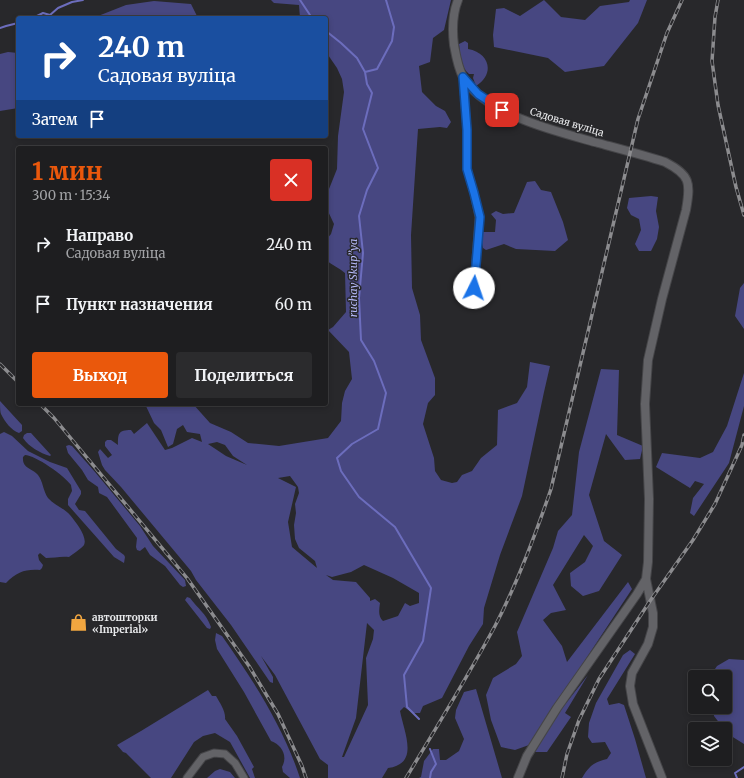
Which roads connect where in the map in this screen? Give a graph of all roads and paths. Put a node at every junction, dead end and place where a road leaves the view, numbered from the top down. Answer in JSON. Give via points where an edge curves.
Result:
{"nodes":[{"id":1,"x":458,"y":0,"type":"edge"},
{"id":2,"x":463,"y":77,"type":"junction"},
{"id":3,"x":474,"y":288,"type":"dead end"},
{"id":4,"x":646,"y":580,"type":"junction"},
{"id":5,"x":187,"y":778,"type":"edge"},
{"id":6,"x":244,"y":778,"type":"edge"},
{"id":7,"x":518,"y":778,"type":"edge"},
{"id":8,"x":662,"y":778,"type":"edge"}],
"edges":[{"from":1,"to":2,"type":"street","name":"Садовая вуліца","via":[[454,9],[453,36]]},
{"from":2,"to":3,"type":"street","name":"Садовая вуліца","via":[[467,169],[480,217]]},
{"from":2,"to":4,"type":"street","name":"Садовая вуліца","via":[[478,94],[513,115],[570,135],[665,162],[686,176],[688,197],[648,360],[645,404],[649,499]]},
{"from":4,"to":7,"type":"street","via":[[557,708],[527,756]]},
{"from":4,"to":8,"type":"street","via":[[653,626],[648,644],[632,673],[630,686],[633,704]]},
{"from":5,"to":6,"type":"street","via":[[203,757],[214,753],[224,754],[235,763]]}]}
